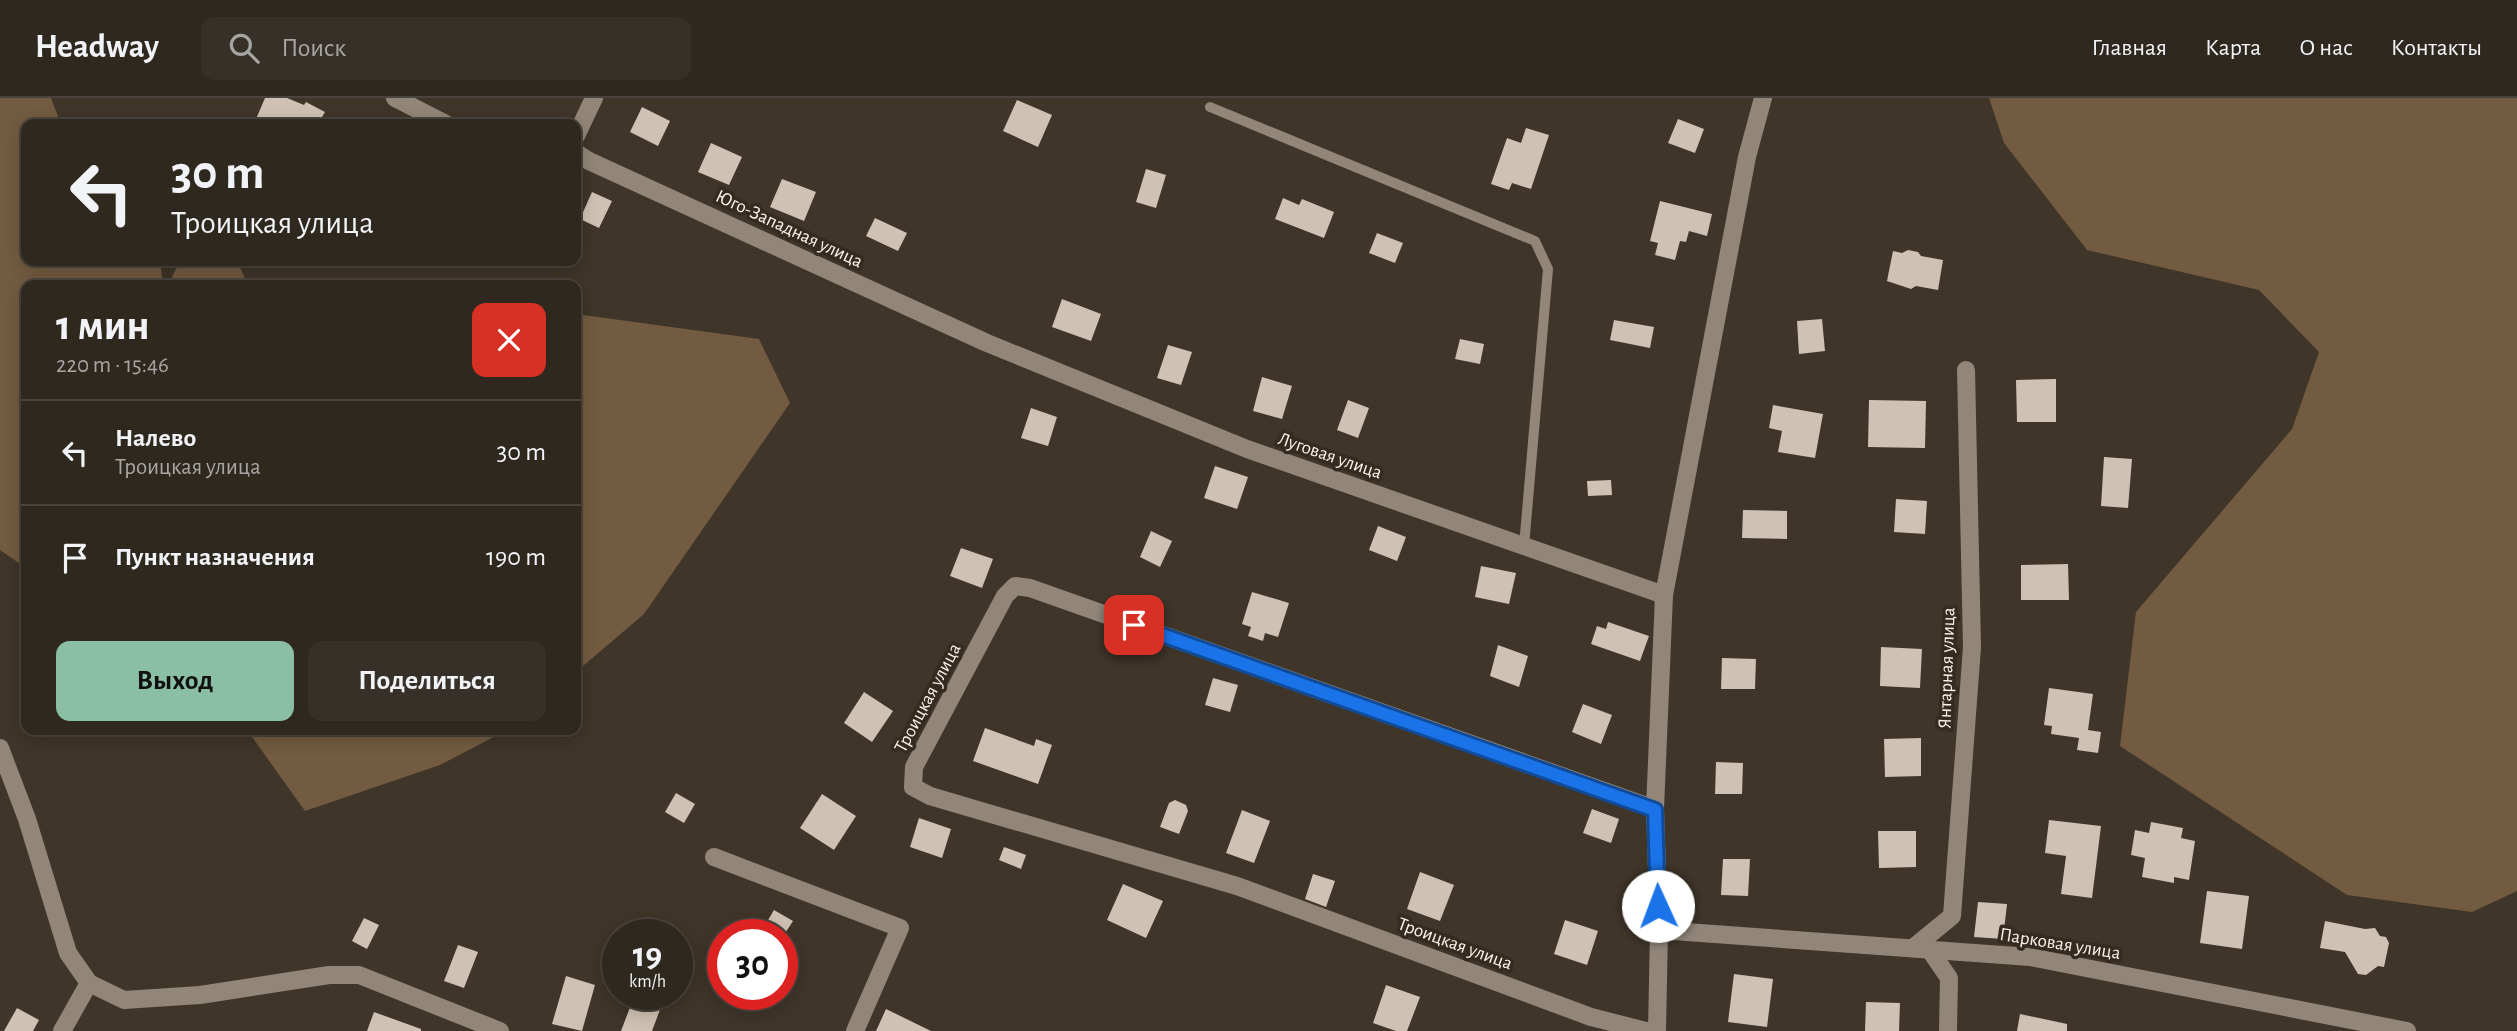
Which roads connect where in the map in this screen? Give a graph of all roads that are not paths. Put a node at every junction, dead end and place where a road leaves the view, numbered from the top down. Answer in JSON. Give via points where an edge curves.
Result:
{"nodes":[{"id":1,"x":395,"y":98,"type":"edge"},
{"id":2,"x":594,"y":98,"type":"edge"},
{"id":3,"x":1763,"y":98,"type":"edge"},
{"id":4,"x":1210,"y":107,"type":"dead end"},
{"id":5,"x":436,"y":119,"type":"edge"},
{"id":6,"x":581,"y":125,"type":"edge"},
{"id":7,"x":581,"y":156,"type":"edge"},
{"id":8,"x":987,"y":342,"type":"joint"},
{"id":9,"x":1966,"y":370,"type":"dead end"},
{"id":10,"x":1524,"y":546,"type":"junction"},
{"id":11,"x":1664,"y":595,"type":"junction"},
{"id":12,"x":0,"y":748,"type":"edge"},
{"id":13,"x":1655,"y":810,"type":"junction"},
{"id":14,"x":714,"y":857,"type":"dead end"},
{"id":15,"x":1659,"y":930,"type":"junction"},
{"id":16,"x":1921,"y":949,"type":"junction"},
{"id":17,"x":89,"y":983,"type":"junction"},
{"id":18,"x":62,"y":1031,"type":"edge"},
{"id":19,"x":500,"y":1031,"type":"edge"},
{"id":20,"x":855,"y":1031,"type":"edge"},
{"id":21,"x":1646,"y":1031,"type":"edge"},
{"id":22,"x":1657,"y":1031,"type":"edge"},
{"id":23,"x":1948,"y":1031,"type":"edge"},
{"id":24,"x":2407,"y":1031,"type":"edge"}],
"edges":[{"from":1,"to":5,"type":"street"},
{"from":2,"to":6,"type":"street"},
{"from":3,"to":11,"type":"street","via":[[1747,156]]},
{"from":4,"to":10,"type":"lane","via":[[1535,241],[1548,269]]},
{"from":7,"to":8,"type":"street","name":"Юго-Западная улица"},
{"from":8,"to":10,"type":"street","name":"Луговая улица","via":[[1247,449]]},
{"from":9,"to":16,"type":"street","name":"Янтарная улица","via":[[1972,647],[1952,916]]},
{"from":10,"to":11,"type":"street","name":"Луговая улица"},
{"from":11,"to":13,"type":"street"},
{"from":12,"to":17,"type":"street","via":[[68,953]]},
{"from":13,"to":15,"type":"street"},
{"from":13,"to":21,"type":"street","name":"Троицкая улица","via":[[1016,586],[1005,596],[914,767],[913,787],[930,796],[1237,886],[1591,1017]]},
{"from":14,"to":20,"type":"street","via":[[900,928]]},
{"from":15,"to":16,"type":"street","name":"Парковая улица"},
{"from":15,"to":22,"type":"street"},
{"from":16,"to":23,"type":"street","via":[[1949,978]]},
{"from":16,"to":24,"type":"street","name":"Парковая улица","via":[[2030,957]]},
{"from":17,"to":18,"type":"street"},
{"from":17,"to":19,"type":"street","via":[[124,1000],[359,975]]}]}
